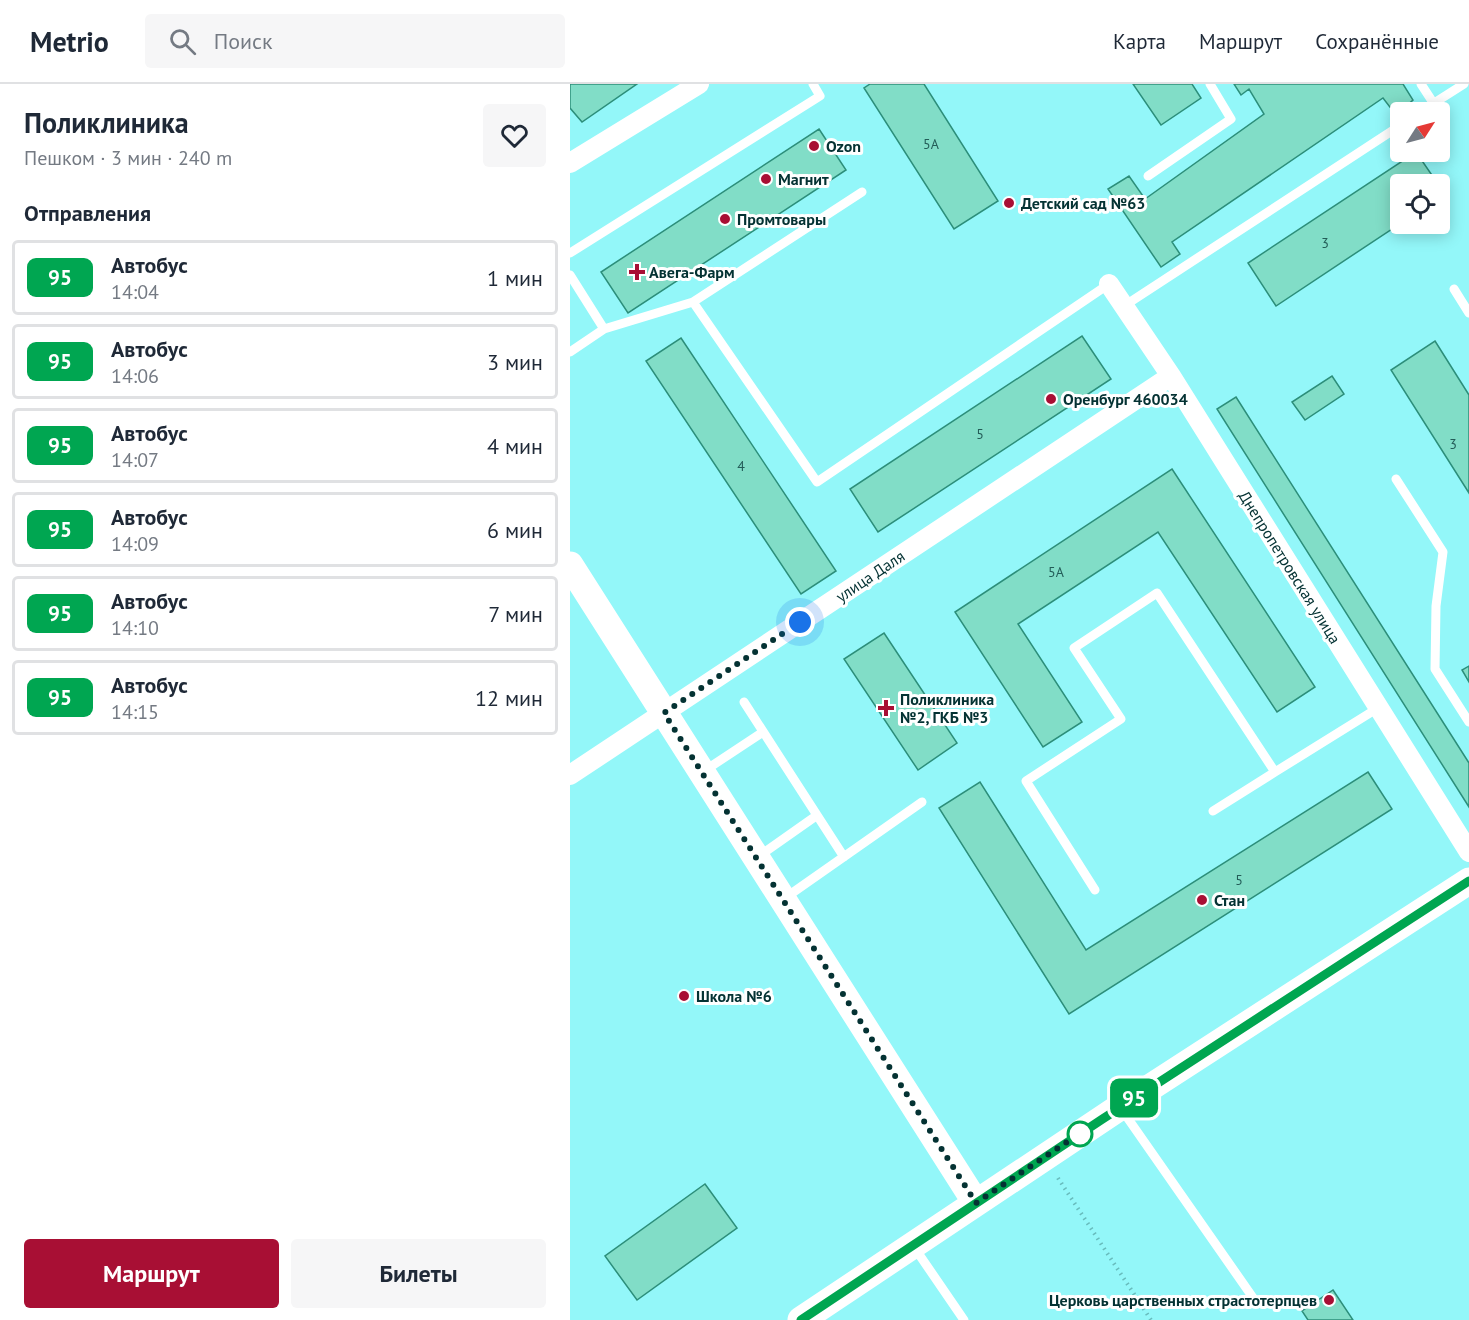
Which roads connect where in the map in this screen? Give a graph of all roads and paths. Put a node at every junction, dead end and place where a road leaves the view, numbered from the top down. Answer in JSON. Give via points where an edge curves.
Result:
{"nodes":[{"id":1,"x":699,"y":84,"type":"edge"},
{"id":2,"x":813,"y":84,"type":"edge"},
{"id":3,"x":1210,"y":84,"type":"edge"},
{"id":4,"x":1421,"y":84,"type":"edge"},
{"id":5,"x":1464,"y":84,"type":"edge"},
{"id":6,"x":1433,"y":102,"type":"edge"},
{"id":7,"x":1437,"y":102,"type":"edge"},
{"id":8,"x":1390,"y":132,"type":"edge"},
{"id":9,"x":570,"y":163,"type":"edge"},
{"id":10,"x":1148,"y":176,"type":"dead end"},
{"id":11,"x":862,"y":192,"type":"dead end"},
{"id":12,"x":570,"y":253,"type":"edge"},
{"id":13,"x":570,"y":274,"type":"edge"},
{"id":14,"x":1109,"y":284,"type":"joint"},
{"id":15,"x":1454,"y":289,"type":"dead end"},
{"id":16,"x":693,"y":302,"type":"junction"},
{"id":17,"x":1124,"y":306,"type":"junction"},
{"id":18,"x":1469,"y":313,"type":"edge"},
{"id":19,"x":604,"y":329,"type":"junction"},
{"id":20,"x":570,"y":352,"type":"edge"},
{"id":21,"x":1171,"y":376,"type":"junction"},
{"id":22,"x":1396,"y":479,"type":"dead end"},
{"id":23,"x":570,"y":565,"type":"edge"},
{"id":24,"x":744,"y":702,"type":"dead end"},
{"id":25,"x":1378,"y":708,"type":"junction"},
{"id":26,"x":664,"y":713,"type":"junction"},
{"id":27,"x":1469,"y":722,"type":"edge"},
{"id":28,"x":763,"y":732,"type":"junction"},
{"id":29,"x":702,"y":772,"type":"junction"},
{"id":30,"x":1275,"y":772,"type":"junction"},
{"id":31,"x":570,"y":775,"type":"edge"},
{"id":32,"x":922,"y":802,"type":"dead end"},
{"id":33,"x":1213,"y":812,"type":"dead end"},
{"id":34,"x":816,"y":816,"type":"junction"},
{"id":35,"x":1469,"y":852,"type":"edge"},
{"id":36,"x":756,"y":857,"type":"junction"},
{"id":37,"x":844,"y":857,"type":"junction"},
{"id":38,"x":1469,"y":881,"type":"edge"},
{"id":39,"x":1095,"y":890,"type":"dead end"},
{"id":40,"x":783,"y":899,"type":"junction"},
{"id":41,"x":1120,"y":1107,"type":"junction"},
{"id":42,"x":1044,"y":1158,"type":"junction"},
{"id":43,"x":976,"y":1203,"type":"junction"},
{"id":44,"x":913,"y":1245,"type":"junction"},
{"id":45,"x":1256,"y":1302,"type":"dead end"},
{"id":46,"x":801,"y":1320,"type":"edge"},
{"id":47,"x":964,"y":1320,"type":"edge"},
{"id":48,"x":1151,"y":1320,"type":"edge"}],
"edges":[{"from":1,"to":9,"type":"street"},
{"from":2,"to":12,"type":"lane","via":[[820,96]]},
{"from":3,"to":10,"type":"lane","via":[[1231,119]]},
{"from":4,"to":6,"type":"lane"},
{"from":5,"to":7,"type":"lane"},
{"from":8,"to":17,"type":"lane"},
{"from":11,"to":16,"type":"lane"},
{"from":13,"to":19,"type":"lane"},
{"from":14,"to":16,"type":"lane","via":[[817,482]]},
{"from":14,"to":17,"type":"street","name":"Днепропетровская улица"},
{"from":15,"to":18,"type":"lane"},
{"from":16,"to":19,"type":"lane"},
{"from":17,"to":21,"type":"street","name":"Днепропетровская улица"},
{"from":19,"to":20,"type":"lane"},
{"from":21,"to":25,"type":"street","name":"Днепропетровская улица"},
{"from":21,"to":26,"type":"street","name":"улица Даля"},
{"from":22,"to":27,"type":"lane","via":[[1443,552],[1436,606],[1436,669]]},
{"from":23,"to":26,"type":"street"},
{"from":24,"to":28,"type":"lane"},
{"from":25,"to":30,"type":"lane"},
{"from":25,"to":35,"type":"street","name":"Днепропетровская улица"},
{"from":26,"to":29,"type":"street"},
{"from":26,"to":31,"type":"street","name":"улица Даля"},
{"from":28,"to":29,"type":"lane"},
{"from":28,"to":34,"type":"lane"},
{"from":29,"to":36,"type":"street"},
{"from":30,"to":33,"type":"lane"},
{"from":30,"to":39,"type":"lane","via":[[1157,593],[1074,648],[1121,720],[1026,782]]},
{"from":32,"to":37,"type":"lane"},
{"from":34,"to":36,"type":"lane"},
{"from":34,"to":37,"type":"lane"},
{"from":36,"to":40,"type":"street"},
{"from":37,"to":40,"type":"lane"},
{"from":38,"to":41,"type":"street"},
{"from":40,"to":43,"type":"street"},
{"from":41,"to":42,"type":"street"},
{"from":41,"to":45,"type":"lane"},
{"from":42,"to":43,"type":"street"},
{"from":42,"to":48,"type":"path"},
{"from":43,"to":44,"type":"street"},
{"from":44,"to":46,"type":"street"},
{"from":44,"to":47,"type":"lane"}]}
